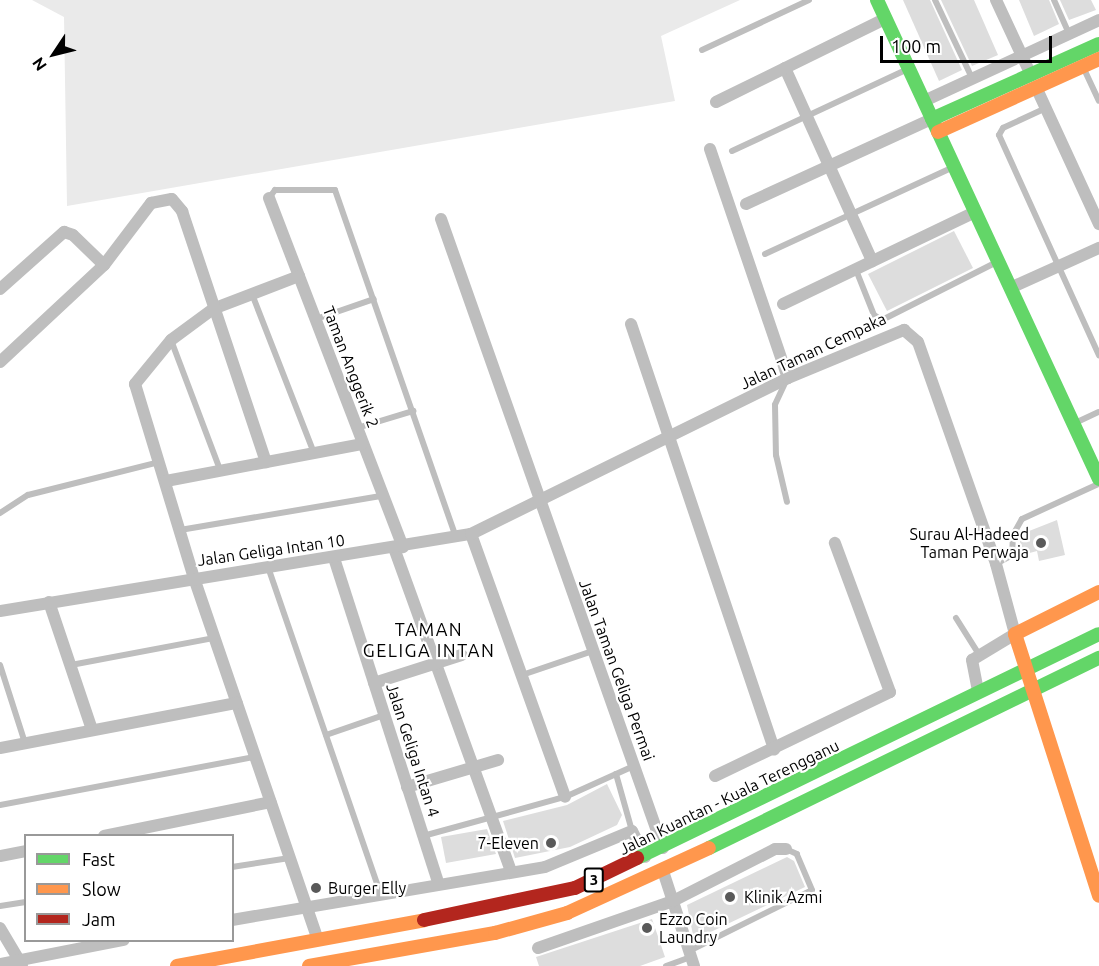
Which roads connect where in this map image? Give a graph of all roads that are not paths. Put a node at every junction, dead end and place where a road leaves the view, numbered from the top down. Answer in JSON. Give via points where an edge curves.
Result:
{"nodes":[{"id":1,"x":809,"y":0,"type":"edge"},
{"id":2,"x":877,"y":0,"type":"edge"},
{"id":3,"x":935,"y":0,"type":"edge"},
{"id":4,"x":996,"y":0,"type":"edge"},
{"id":5,"x":1054,"y":0,"type":"edge"},
{"id":6,"x":885,"y":19,"type":"junction"},
{"id":7,"x":1099,"y":21,"type":"edge"},
{"id":8,"x":1070,"y":34,"type":"junction"},
{"id":9,"x":1099,"y":44,"type":"edge"},
{"id":10,"x":702,"y":50,"type":"dead end"},
{"id":11,"x":1022,"y":56,"type":"junction"},
{"id":12,"x":1099,"y":59,"type":"edge"},
{"id":13,"x":1083,"y":66,"type":"junction"},
{"id":14,"x":785,"y":68,"type":"junction"},
{"id":15,"x":909,"y":69,"type":"junction"},
{"id":16,"x":972,"y":79,"type":"junction"},
{"id":17,"x":1034,"y":81,"type":"junction"},
{"id":18,"x":924,"y":101,"type":"junction"},
{"id":19,"x":1099,"y":101,"type":"edge"},
{"id":20,"x":716,"y":102,"type":"dead end"},
{"id":21,"x":1046,"y":108,"type":"junction"},
{"id":22,"x":807,"y":117,"type":"junction"},
{"id":23,"x":935,"y":126,"type":"junction"},
{"id":24,"x":710,"y":148,"type":"dead end"},
{"id":25,"x":732,"y":151,"type":"dead end"},
{"id":26,"x":829,"y":167,"type":"junction"},
{"id":27,"x":954,"y":167,"type":"junction"},
{"id":28,"x":269,"y":198,"type":"joint"},
{"id":29,"x":746,"y":204,"type":"dead end"},
{"id":30,"x":975,"y":212,"type":"junction"},
{"id":31,"x":851,"y":215,"type":"junction"},
{"id":32,"x":441,"y":219,"type":"dead end"},
{"id":33,"x":1099,"y":224,"type":"edge"},
{"id":34,"x":1099,"y":248,"type":"edge"},
{"id":35,"x":765,"y":254,"type":"dead end"},
{"id":36,"x":872,"y":261,"type":"junction"},
{"id":37,"x":998,"y":262,"type":"junction"},
{"id":38,"x":104,"y":265,"type":"junction"},
{"id":39,"x":1059,"y":266,"type":"junction"},
{"id":40,"x":856,"y":270,"type":"junction"},
{"id":41,"x":299,"y":276,"type":"junction"},
{"id":42,"x":1010,"y":288,"type":"junction"},
{"id":43,"x":0,"y":289,"type":"edge"},
{"id":44,"x":251,"y":292,"type":"junction"},
{"id":45,"x":374,"y":298,"type":"junction"},
{"id":46,"x":783,"y":304,"type":"dead end"},
{"id":47,"x":213,"y":309,"type":"junction"},
{"id":48,"x":315,"y":319,"type":"junction"},
{"id":49,"x":631,"y":324,"type":"dead end"},
{"id":50,"x":171,"y":340,"type":"junction"},
{"id":51,"x":1099,"y":355,"type":"edge"},
{"id":52,"x":0,"y":361,"type":"edge"},
{"id":53,"x":788,"y":378,"type":"junction"},
{"id":54,"x":413,"y":411,"type":"junction"},
{"id":55,"x":1099,"y":412,"type":"edge"},
{"id":56,"x":1074,"y":424,"type":"junction"},
{"id":57,"x":356,"y":428,"type":"junction"},
{"id":58,"x":668,"y":441,"type":"junction"},
{"id":59,"x":362,"y":444,"type":"junction"},
{"id":60,"x":314,"y":453,"type":"junction"},
{"id":61,"x":159,"y":462,"type":"junction"},
{"id":62,"x":266,"y":462,"type":"junction"},
{"id":63,"x":221,"y":471,"type":"junction"},
{"id":64,"x":166,"y":481,"type":"junction"},
{"id":65,"x":1099,"y":481,"type":"edge"},
{"id":66,"x":382,"y":496,"type":"junction"},
{"id":67,"x":540,"y":502,"type":"junction"},
{"id":68,"x":787,"y":502,"type":"dead end"},
{"id":69,"x":0,"y":513,"type":"edge"},
{"id":70,"x":180,"y":530,"type":"junction"},
{"id":71,"x":471,"y":534,"type":"junction"},
{"id":72,"x":456,"y":538,"type":"junction"},
{"id":73,"x":835,"y":543,"type":"dead end"},
{"id":74,"x":399,"y":547,"type":"junction"},
{"id":75,"x":334,"y":558,"type":"junction"},
{"id":76,"x":996,"y":564,"type":"junction"},
{"id":77,"x":268,"y":567,"type":"junction"},
{"id":78,"x":194,"y":578,"type":"junction"},
{"id":79,"x":1099,"y":592,"type":"edge"},
{"id":80,"x":49,"y":602,"type":"junction"},
{"id":81,"x":0,"y":611,"type":"edge"},
{"id":82,"x":956,"y":618,"type":"dead end"},
{"id":83,"x":1015,"y":634,"type":"junction"},
{"id":84,"x":1099,"y":634,"type":"edge"},
{"id":85,"x":214,"y":638,"type":"junction"},
{"id":86,"x":593,"y":651,"type":"junction"},
{"id":87,"x":978,"y":654,"type":"junction"},
{"id":88,"x":462,"y":656,"type":"dead end"},
{"id":89,"x":1099,"y":658,"type":"edge"},
{"id":90,"x":0,"y":664,"type":"edge"},
{"id":91,"x":436,"y":664,"type":"junction"},
{"id":92,"x":70,"y":665,"type":"junction"},
{"id":93,"x":1024,"y":670,"type":"junction"},
{"id":94,"x":522,"y":675,"type":"junction"},
{"id":95,"x":374,"y":683,"type":"junction"},
{"id":96,"x":1030,"y":691,"type":"junction"},
{"id":97,"x":978,"y":692,"type":"junction"},
{"id":98,"x":237,"y":704,"type":"junction"},
{"id":99,"x":384,"y":715,"type":"junction"},
{"id":100,"x":92,"y":730,"type":"junction"},
{"id":101,"x":326,"y":735,"type":"junction"},
{"id":102,"x":25,"y":743,"type":"junction"},
{"id":103,"x":0,"y":748,"type":"edge"},
{"id":104,"x":774,"y":750,"type":"junction"},
{"id":105,"x":255,"y":757,"type":"junction"},
{"id":106,"x":498,"y":760,"type":"dead end"},
{"id":107,"x":634,"y":766,"type":"junction"},
{"id":108,"x":475,"y":767,"type":"junction"},
{"id":109,"x":616,"y":774,"type":"junction"},
{"id":110,"x":715,"y":776,"type":"dead end"},
{"id":111,"x":408,"y":787,"type":"junction"},
{"id":112,"x":565,"y":797,"type":"junction"},
{"id":113,"x":271,"y":802,"type":"junction"},
{"id":114,"x":0,"y":805,"type":"edge"},
{"id":115,"x":494,"y":818,"type":"junction"},
{"id":116,"x":633,"y":831,"type":"junction"},
{"id":117,"x":114,"y":834,"type":"edge"},
{"id":118,"x":423,"y":836,"type":"junction"},
{"id":119,"x":663,"y":848,"type":"junction"},
{"id":120,"x":786,"y":849,"type":"joint"},
{"id":121,"x":24,"y":851,"type":"edge"},
{"id":122,"x":0,"y":856,"type":"edge"},
{"id":123,"x":290,"y":858,"type":"junction"},
{"id":124,"x":645,"y":858,"type":"junction"},
{"id":125,"x":234,"y":867,"type":"edge"},
{"id":126,"x":663,"y":871,"type":"junction"},
{"id":127,"x":512,"y":872,"type":"junction"},
{"id":128,"x":438,"y":882,"type":"junction"},
{"id":129,"x":380,"y":892,"type":"junction"},
{"id":130,"x":1099,"y":896,"type":"edge"},
{"id":131,"x":24,"y":902,"type":"edge"},
{"id":132,"x":673,"y":902,"type":"junction"},
{"id":133,"x":0,"y":906,"type":"edge"},
{"id":134,"x":306,"y":906,"type":"junction"},
{"id":135,"x":234,"y":920,"type":"edge"},
{"id":136,"x":0,"y":928,"type":"edge"},
{"id":137,"x":317,"y":938,"type":"junction"},
{"id":138,"x":115,"y":942,"type":"edge"},
{"id":139,"x":538,"y":948,"type":"dead end"},
{"id":140,"x":692,"y":958,"type":"edge"},
{"id":141,"x":21,"y":963,"type":"edge"},
{"id":142,"x":0,"y":964,"type":"edge"},
{"id":143,"x":317,"y":965,"type":"edge"},
{"id":144,"x":177,"y":966,"type":"edge"},
{"id":145,"x":666,"y":966,"type":"edge"}],
"edges":[{"from":1,"to":10,"type":"lane"},
{"from":2,"to":6,"type":"main road"},
{"from":3,"to":16,"type":"lane"},
{"from":4,"to":11,"type":"street"},
{"from":5,"to":8,"type":"lane"},
{"from":6,"to":14,"type":"street"},
{"from":6,"to":15,"type":"main road"},
{"from":7,"to":8,"type":"street"},
{"from":8,"to":11,"type":"street"},
{"from":9,"to":17,"type":"main road"},
{"from":11,"to":16,"type":"street"},
{"from":11,"to":17,"type":"street"},
{"from":12,"to":13,"type":"main road"},
{"from":13,"to":17,"type":"main road"},
{"from":13,"to":19,"type":"lane"},
{"from":14,"to":20,"type":"street"},
{"from":14,"to":22,"type":"street"},
{"from":15,"to":18,"type":"main road"},
{"from":15,"to":22,"type":"lane"},
{"from":16,"to":18,"type":"street"},
{"from":17,"to":21,"type":"street"},
{"from":17,"to":23,"type":"main road"},
{"from":18,"to":23,"type":"main road"},
{"from":21,"to":33,"type":"street"},
{"from":21,"to":39,"type":"lane","via":[[1003,128],[999,135]]},
{"from":22,"to":25,"type":"lane"},
{"from":22,"to":26,"type":"street"},
{"from":23,"to":26,"type":"street"},
{"from":23,"to":27,"type":"main road"},
{"from":24,"to":53,"type":"street"},
{"from":26,"to":29,"type":"street"},
{"from":26,"to":31,"type":"street"},
{"from":27,"to":30,"type":"main road"},
{"from":27,"to":31,"type":"lane"},
{"from":28,"to":41,"type":"street","name":"Taman Anggerik 2"},
{"from":28,"to":45,"type":"lane","via":[[274,190],[334,190]]},
{"from":30,"to":36,"type":"street"},
{"from":30,"to":37,"type":"main road"},
{"from":31,"to":35,"type":"lane"},
{"from":31,"to":36,"type":"street"},
{"from":32,"to":67,"type":"street","name":"Jalan Taman Geliga Permai"},
{"from":34,"to":39,"type":"street"},
{"from":36,"to":40,"type":"street"},
{"from":37,"to":40,"type":"lane","via":[[882,320],[874,315]]},
{"from":37,"to":42,"type":"main road"},
{"from":38,"to":43,"type":"street","via":[[74,235],[64,232]]},
{"from":38,"to":47,"type":"street","via":[[151,203],[172,199],[182,211]]},
{"from":38,"to":52,"type":"street"},
{"from":39,"to":42,"type":"street"},
{"from":39,"to":51,"type":"lane"},
{"from":40,"to":46,"type":"street"},
{"from":41,"to":44,"type":"street"},
{"from":41,"to":48,"type":"street","name":"Taman Anggerik 2"},
{"from":42,"to":56,"type":"main road"},
{"from":44,"to":47,"type":"street"},
{"from":44,"to":60,"type":"lane"},
{"from":45,"to":48,"type":"lane"},
{"from":45,"to":54,"type":"lane"},
{"from":47,"to":50,"type":"street"},
{"from":47,"to":62,"type":"street"},
{"from":48,"to":57,"type":"street","name":"Taman Anggerik 2"},
{"from":49,"to":58,"type":"street"},
{"from":50,"to":61,"type":"street","via":[[135,384]]},
{"from":50,"to":63,"type":"lane"},
{"from":53,"to":58,"type":"street","name":"Jalan Taman Cempaka"},
{"from":53,"to":68,"type":"lane","via":[[775,405],[776,455]]},
{"from":53,"to":76,"type":"street","name":"Jalan Taman Cempaka","via":[[897,330],[914,335]]},
{"from":54,"to":57,"type":"lane"},
{"from":54,"to":72,"type":"lane"},
{"from":55,"to":56,"type":"lane"},
{"from":56,"to":65,"type":"main road"},
{"from":57,"to":59,"type":"street","name":"Taman Anggerik 2"},
{"from":58,"to":67,"type":"street","name":"Jalan Taman Cempaka"},
{"from":58,"to":104,"type":"street"},
{"from":59,"to":60,"type":"street"},
{"from":59,"to":66,"type":"street","name":"Taman Anggerik 2"},
{"from":60,"to":62,"type":"street"},
{"from":61,"to":64,"type":"street"},
{"from":61,"to":69,"type":"lane","via":[[28,495]]},
{"from":62,"to":63,"type":"street"},
{"from":63,"to":64,"type":"street"},
{"from":64,"to":70,"type":"street"},
{"from":65,"to":76,"type":"lane","via":[[1022,519],[1013,535],[1012,555]]},
{"from":66,"to":70,"type":"lane"},
{"from":66,"to":74,"type":"street","name":"Taman Anggerik 2"},
{"from":67,"to":71,"type":"street","name":"Jalan Geliga Intan 10"},
{"from":67,"to":86,"type":"street","name":"Jalan Taman Geliga Permai"},
{"from":70,"to":78,"type":"street"},
{"from":71,"to":72,"type":"street","name":"Jalan Geliga Intan 10"},
{"from":71,"to":94,"type":"street"},
{"from":72,"to":74,"type":"street","name":"Jalan Geliga Intan 10"},
{"from":73,"to":104,"type":"street","via":[[890,692]]},
{"from":74,"to":75,"type":"street","name":"Jalan Geliga Intan 10"},
{"from":74,"to":91,"type":"street","name":"Taman Anggerik 2"},
{"from":75,"to":77,"type":"street","name":"Jalan Geliga Intan 10"},
{"from":75,"to":95,"type":"street","name":"Jalan Geliga Intan 4"},
{"from":76,"to":83,"type":"street","name":"Jalan Taman Cempaka"},
{"from":77,"to":78,"type":"street","name":"Jalan Geliga Intan 10"},
{"from":77,"to":101,"type":"lane"},
{"from":78,"to":80,"type":"street","name":"Jalan Geliga Intan 10"},
{"from":78,"to":85,"type":"street"},
{"from":79,"to":83,"type":"main road"},
{"from":80,"to":81,"type":"street","name":"Jalan Geliga Intan 10"},
{"from":80,"to":92,"type":"street"},
{"from":82,"to":87,"type":"lane"},
{"from":83,"to":87,"type":"street"},
{"from":83,"to":93,"type":"main road"},
{"from":84,"to":93,"type":"main road","name":"Jalan Kuantan - Kuala Terengganu","number":"3"},
{"from":85,"to":92,"type":"lane"},
{"from":85,"to":98,"type":"street"},
{"from":86,"to":94,"type":"lane"},
{"from":86,"to":107,"type":"street","name":"Jalan Taman Geliga Permai"},
{"from":87,"to":97,"type":"street","via":[[971,668]]},
{"from":88,"to":91,"type":"street"},
{"from":89,"to":96,"type":"main road","number":"3"},
{"from":90,"to":102,"type":"lane"},
{"from":91,"to":95,"type":"street"},
{"from":91,"to":108,"type":"street","name":"Taman Anggerik 2"},
{"from":92,"to":100,"type":"street"},
{"from":93,"to":96,"type":"main road"},
{"from":93,"to":97,"type":"main road","name":"Jalan Kuantan - Kuala Terengganu","number":"3"},
{"from":94,"to":112,"type":"street"},
{"from":95,"to":99,"type":"street","name":"Jalan Geliga Intan 4"},
{"from":96,"to":126,"type":"main road","number":"3"},
{"from":96,"to":130,"type":"main road"},
{"from":97,"to":119,"type":"main road","name":"Jalan Kuantan - Kuala Terengganu","number":"3"},
{"from":98,"to":100,"type":"street"},
{"from":98,"to":105,"type":"street"},
{"from":99,"to":101,"type":"lane"},
{"from":99,"to":111,"type":"street","name":"Jalan Geliga Intan 4"},
{"from":100,"to":102,"type":"street"},
{"from":101,"to":129,"type":"lane"},
{"from":102,"to":103,"type":"street"},
{"from":104,"to":110,"type":"street"},
{"from":105,"to":113,"type":"street"},
{"from":105,"to":114,"type":"lane"},
{"from":106,"to":108,"type":"street"},
{"from":107,"to":109,"type":"lane"},
{"from":107,"to":119,"type":"street","name":"Jalan Taman Geliga Permai"},
{"from":108,"to":111,"type":"street"},
{"from":108,"to":115,"type":"street","name":"Taman Anggerik 2"},
{"from":109,"to":112,"type":"lane"},
{"from":109,"to":116,"type":"lane"},
{"from":111,"to":118,"type":"street","name":"Jalan Geliga Intan 4"},
{"from":112,"to":115,"type":"lane"},
{"from":113,"to":117,"type":"street"},
{"from":113,"to":123,"type":"street"},
{"from":115,"to":118,"type":"lane"},
{"from":115,"to":127,"type":"street","name":"Taman Anggerik 2"},
{"from":116,"to":124,"type":"street"},
{"from":116,"to":127,"type":"street","via":[[561,863]]},
{"from":118,"to":128,"type":"street","name":"Jalan Geliga Intan 4"},
{"from":119,"to":124,"type":"main road","name":"Jalan Kuantan - Kuala Terengganu","number":"3"},
{"from":120,"to":132,"type":"street","via":[[775,849]]},
{"from":120,"to":140,"type":"lane","via":[[796,854],[812,890]]},
{"from":121,"to":122,"type":"street"},
{"from":123,"to":125,"type":"lane"},
{"from":123,"to":134,"type":"street"},
{"from":124,"to":137,"type":"main road","name":"Jalan Kuantan - Kuala Terengganu","number":"3","via":[[551,896]]},
{"from":126,"to":132,"type":"street"},
{"from":126,"to":143,"type":"main road","number":"3","via":[[544,921]]},
{"from":127,"to":128,"type":"street"},
{"from":128,"to":129,"type":"street"},
{"from":129,"to":134,"type":"street"},
{"from":131,"to":133,"type":"lane"},
{"from":132,"to":139,"type":"street"},
{"from":132,"to":140,"type":"street"},
{"from":134,"to":135,"type":"street"},
{"from":134,"to":137,"type":"street"},
{"from":136,"to":141,"type":"street"},
{"from":137,"to":144,"type":"main road","name":"Jalan Kuantan - Kuala Terengganu","number":"3"},
{"from":138,"to":141,"type":"street"},
{"from":140,"to":145,"type":"lane"},
{"from":141,"to":142,"type":"street"}]}
